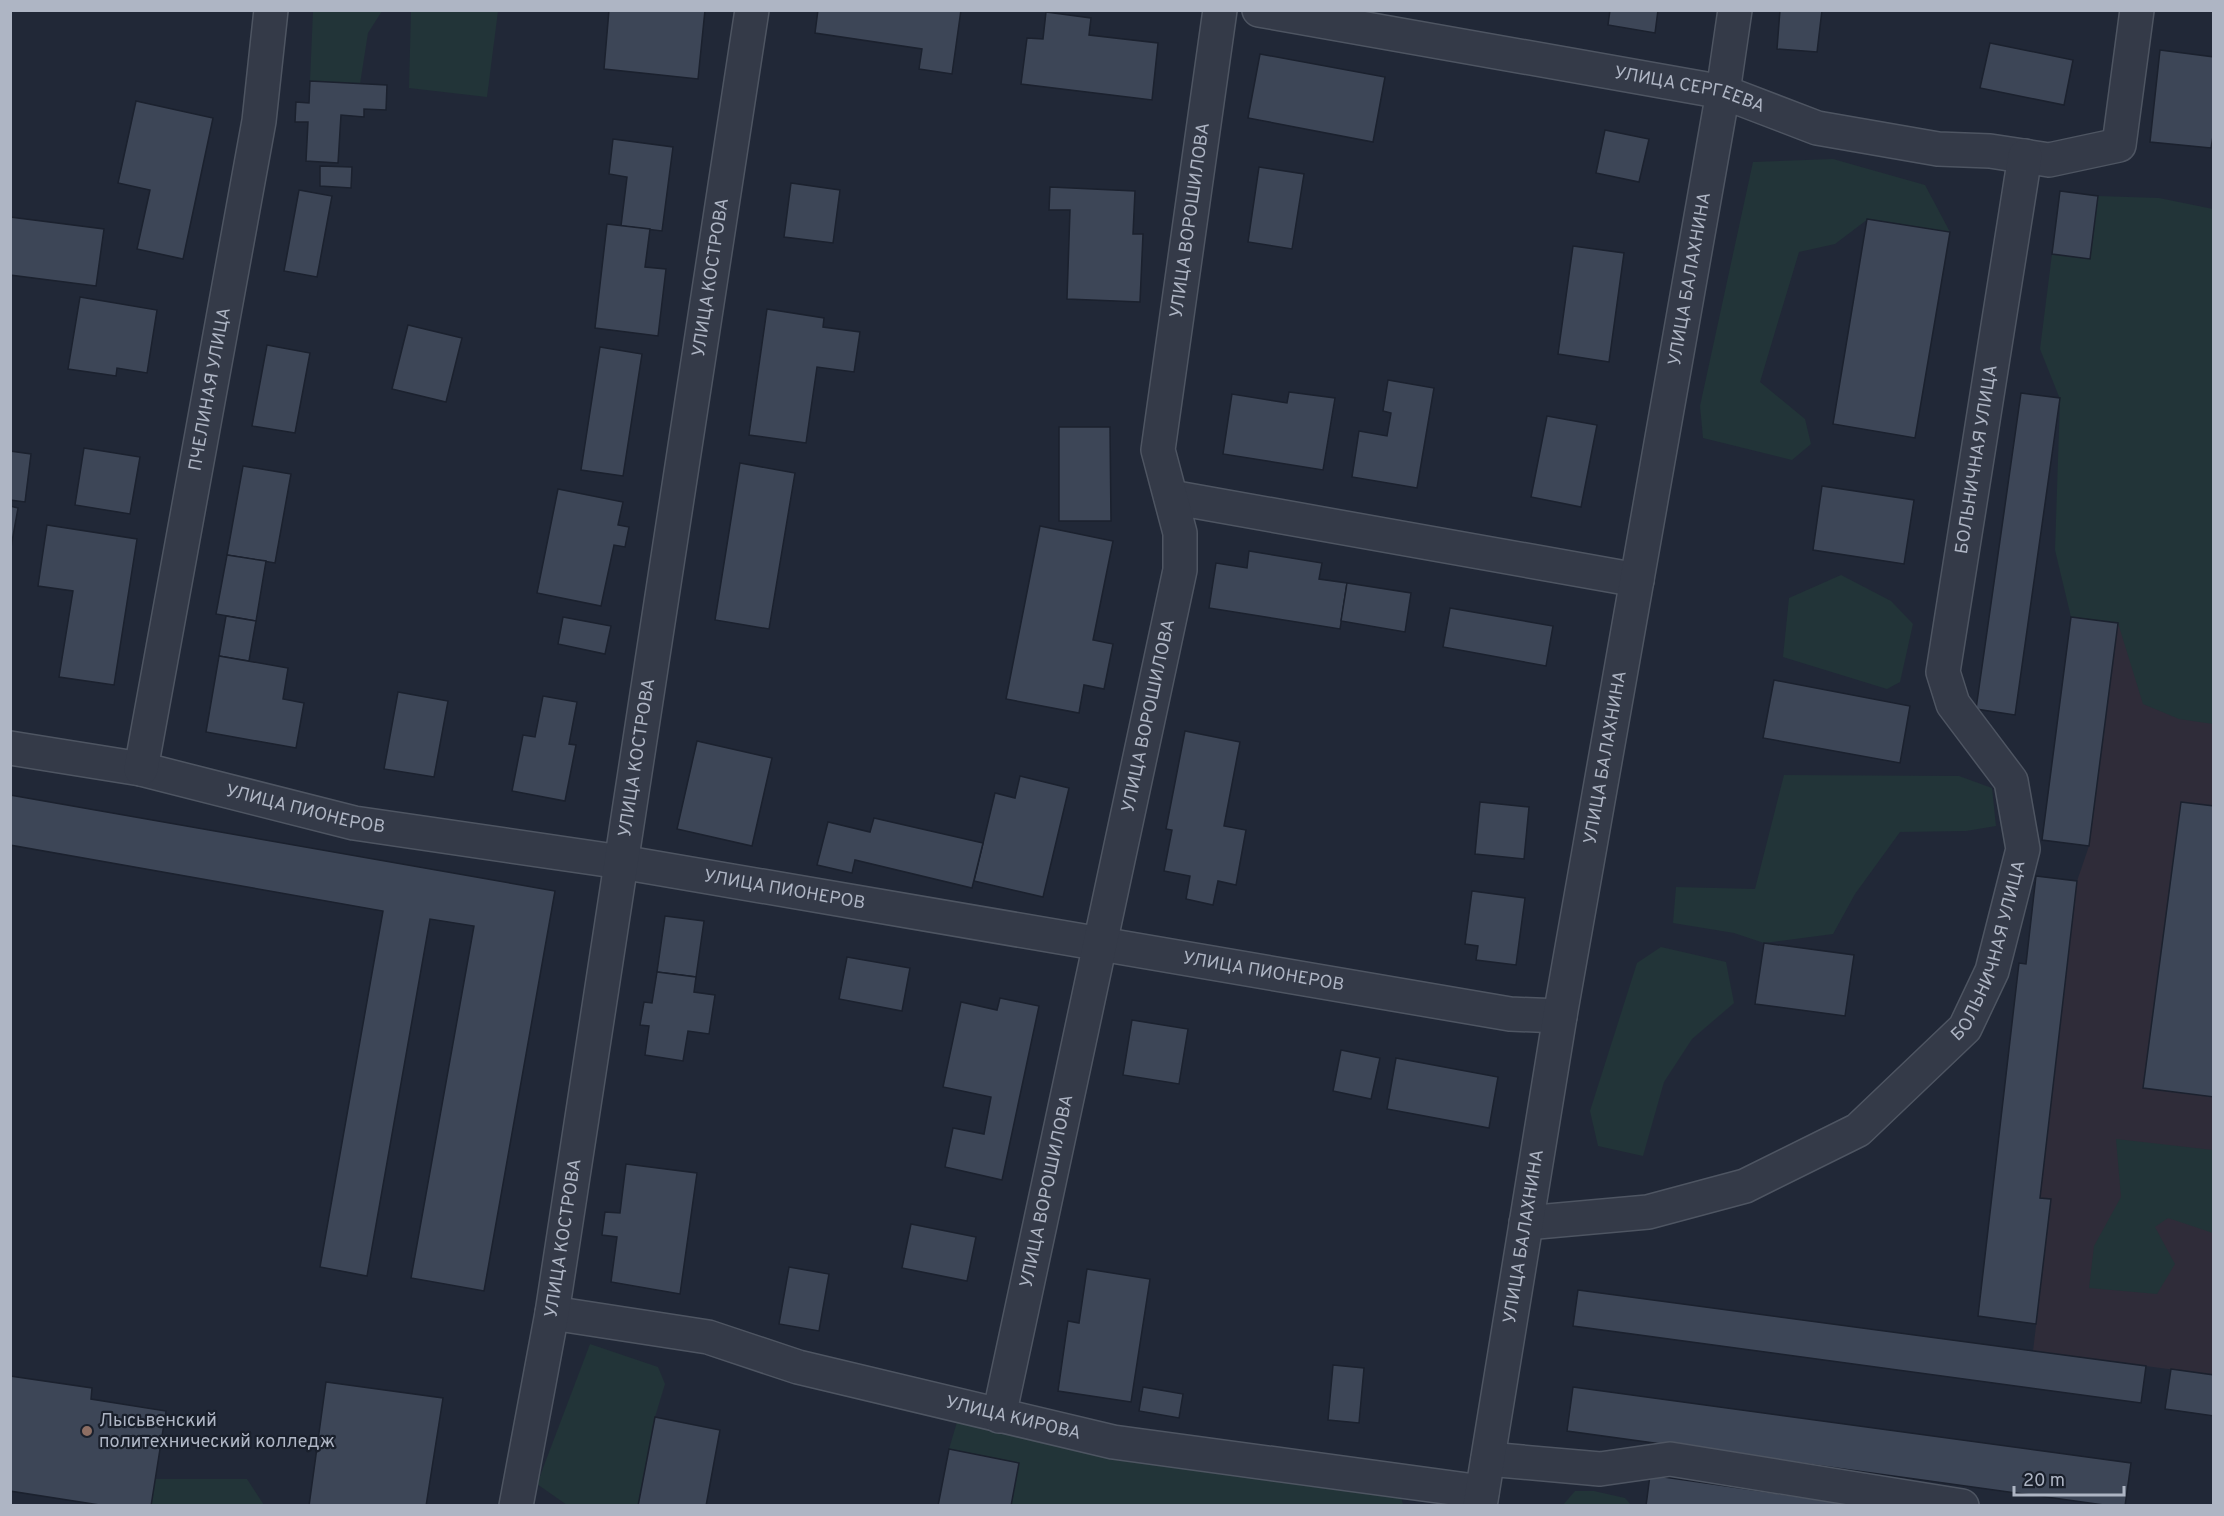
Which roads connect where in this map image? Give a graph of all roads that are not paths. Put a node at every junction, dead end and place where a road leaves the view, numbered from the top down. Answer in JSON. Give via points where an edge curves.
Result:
{"nodes":[{"id":1,"x":271,"y":10,"type":"edge"},
{"id":2,"x":752,"y":10,"type":"edge"},
{"id":3,"x":1220,"y":10,"type":"edge"},
{"id":4,"x":1259,"y":10,"type":"edge"},
{"id":5,"x":1735,"y":10,"type":"edge"},
{"id":6,"x":2137,"y":10,"type":"edge"},
{"id":7,"x":1724,"y":92,"type":"junction"},
{"id":8,"x":2025,"y":156,"type":"junction"},
{"id":9,"x":1171,"y":497,"type":"junction"},
{"id":10,"x":1637,"y":580,"type":"junction"},
{"id":11,"x":10,"y":748,"type":"edge"},
{"id":12,"x":141,"y":769,"type":"junction"},
{"id":13,"x":621,"y":862,"type":"junction"},
{"id":14,"x":1100,"y":943,"type":"junction"},
{"id":15,"x":1560,"y":1016,"type":"junction"},
{"id":16,"x":1526,"y":1222,"type":"junction"},
{"id":17,"x":552,"y":1313,"type":"junction"},
{"id":18,"x":999,"y":1416,"type":"junction"},
{"id":19,"x":1488,"y":1459,"type":"junction"},
{"id":20,"x":1481,"y":1499,"type":"edge"},
{"id":21,"x":516,"y":1506,"type":"edge"},
{"id":22,"x":1962,"y":1506,"type":"edge"}],
"edges":[{"from":1,"to":12,"type":"street","name":"ПЧЕЛИНАЯ УЛИЦА","via":[[259,121]]},
{"from":2,"to":13,"type":"street","name":"УЛИЦА КОСТРОВА"},
{"from":3,"to":9,"type":"street","name":"УЛИЦА ВОРОШИЛОВА","via":[[1158,450]]},
{"from":4,"to":7,"type":"street","name":"УЛИЦА СЕРГЕЕВА"},
{"from":5,"to":7,"type":"street","name":"УЛИЦА БАЛАХНИНА"},
{"from":6,"to":8,"type":"street","name":"УЛИЦА СЕРГЕЕВА","via":[[2118,145],[2049,159]]},
{"from":7,"to":8,"type":"street","name":"УЛИЦА СЕРГЕЕВА","via":[[1818,128],[1938,149]]},
{"from":7,"to":10,"type":"street","name":"УЛИЦА БАЛАХНИНА"},
{"from":8,"to":16,"type":"street","name":"БОЛЬНИЧНАЯ УЛИЦА","via":[[1943,672],[1953,704],[2011,781],[2023,849],[1992,971],[1965,1028],[1858,1130],[1745,1186],[1648,1212]]},
{"from":9,"to":10,"type":"street"},
{"from":9,"to":14,"type":"street","name":"УЛИЦА ВОРОШИЛОВА","via":[[1180,533],[1180,570]]},
{"from":10,"to":15,"type":"street","name":"УЛИЦА БАЛАХНИНА"},
{"from":11,"to":12,"type":"street","name":"УЛИЦА ПИОНЕРОВ"},
{"from":12,"to":13,"type":"street","name":"УЛИЦА ПИОНЕРОВ","via":[[354,823]]},
{"from":13,"to":14,"type":"street","name":"УЛИЦА ПИОНЕРОВ"},
{"from":13,"to":17,"type":"street","name":"УЛИЦА КОСТРОВА"},
{"from":14,"to":15,"type":"street","name":"УЛИЦА ПИОНЕРОВ","via":[[1510,1014]]},
{"from":14,"to":18,"type":"street","name":"УЛИЦА ВОРОШИЛОВА"},
{"from":15,"to":16,"type":"street","name":"УЛИЦА БАЛАХНИНА"},
{"from":16,"to":19,"type":"street","name":"УЛИЦА БАЛАХНИНА"},
{"from":17,"to":18,"type":"street","name":"УЛИЦА КИРОВА","via":[[708,1337],[798,1366]]},
{"from":17,"to":21,"type":"street","name":"УЛИЦА КОСТРОВА"},
{"from":18,"to":20,"type":"street","name":"УЛИЦА КИРОВА","via":[[1113,1443]]},
{"from":19,"to":20,"type":"street","name":"УЛИЦА БАЛАХНИНА"},
{"from":19,"to":22,"type":"street","via":[[1600,1469],[1670,1459]]}]}
